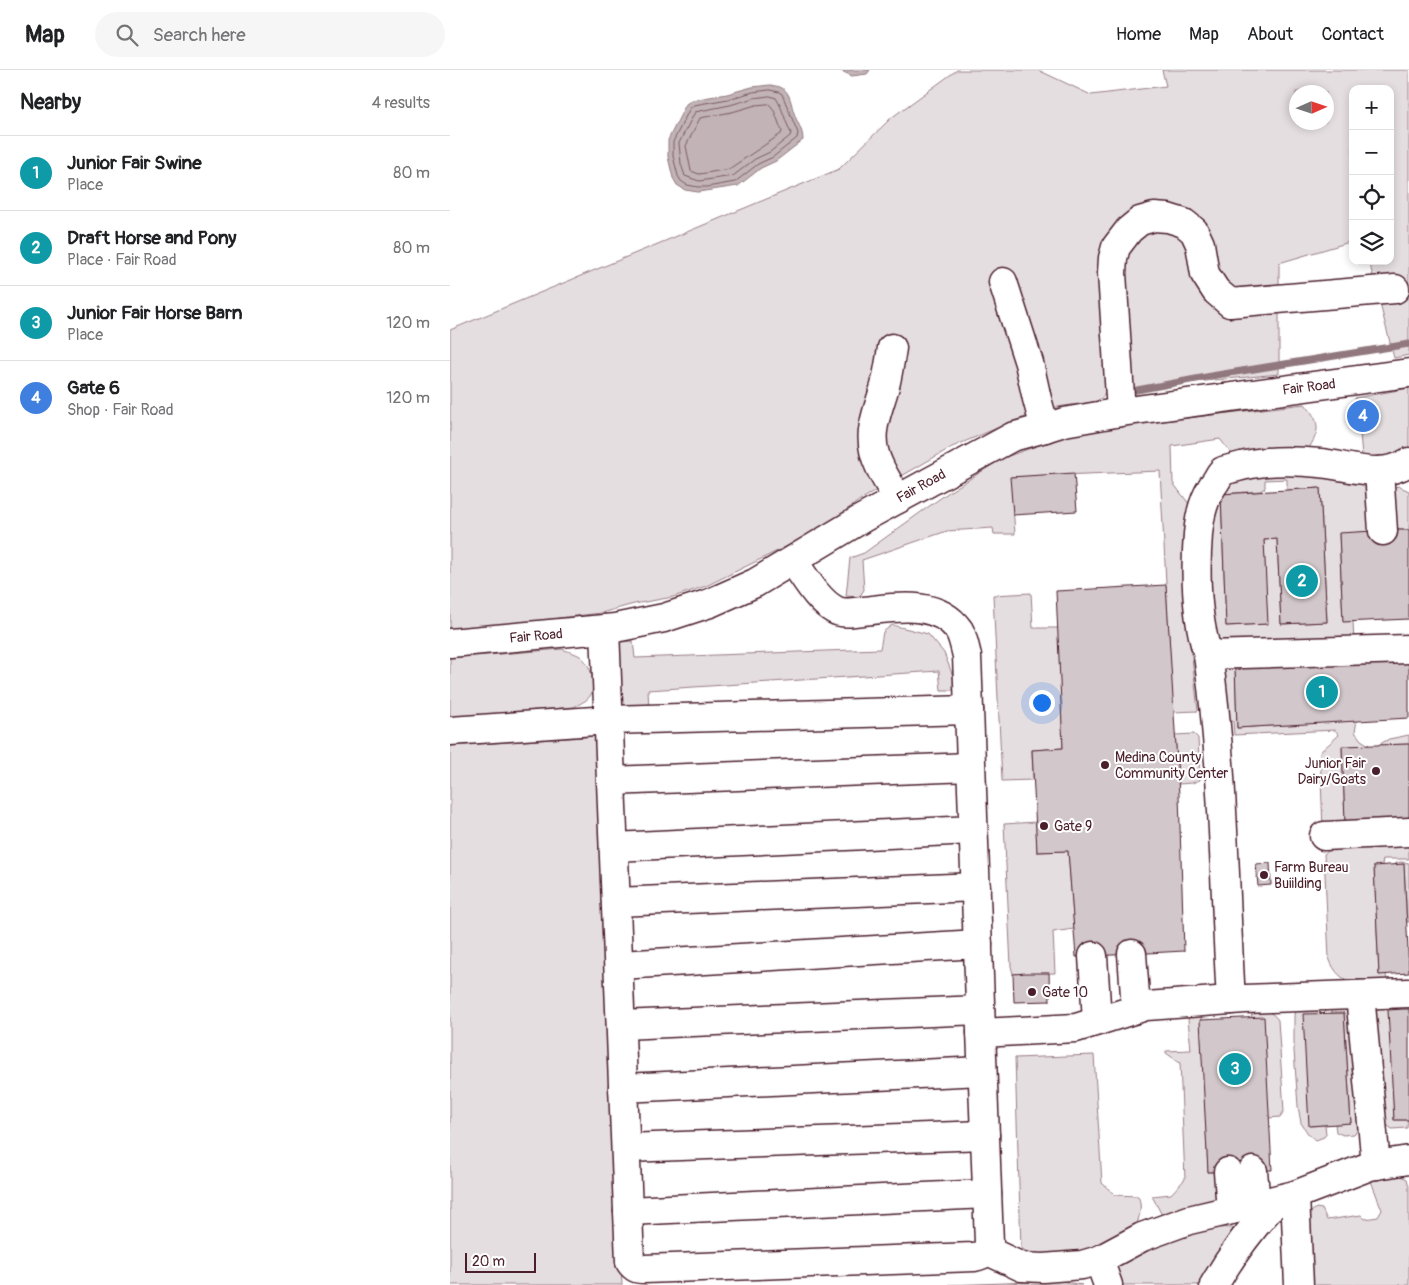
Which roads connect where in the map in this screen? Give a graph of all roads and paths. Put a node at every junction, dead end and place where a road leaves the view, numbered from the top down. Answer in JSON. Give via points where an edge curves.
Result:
{"nodes":[{"id":1,"x":1003,"y":282,"type":"dead end"},
{"id":2,"x":1394,"y":289,"type":"dead end"},
{"id":3,"x":892,"y":348,"type":"dead end"},
{"id":4,"x":1409,"y":373,"type":"edge"},
{"id":5,"x":1121,"y":412,"type":"junction"},
{"id":6,"x":1045,"y":428,"type":"junction"},
{"id":7,"x":1409,"y":462,"type":"edge"},
{"id":8,"x":1379,"y":472,"type":"junction"},
{"id":9,"x":898,"y":499,"type":"junction"},
{"id":10,"x":1383,"y":531,"type":"dead end"},
{"id":11,"x":793,"y":561,"type":"junction"},
{"id":12,"x":605,"y":629,"type":"junction"},
{"id":13,"x":450,"y":643,"type":"edge"},
{"id":14,"x":1409,"y":648,"type":"edge"},
{"id":15,"x":1208,"y":655,"type":"junction"},
{"id":16,"x":969,"y":710,"type":"junction"},
{"id":17,"x":609,"y":720,"type":"junction"},
{"id":18,"x":450,"y":731,"type":"edge"},
{"id":19,"x":971,"y":767,"type":"junction"},
{"id":20,"x":611,"y":781,"type":"junction"},
{"id":21,"x":973,"y":830,"type":"junction"},
{"id":22,"x":1409,"y":832,"type":"edge"},
{"id":23,"x":1324,"y":836,"type":"dead end"},
{"id":24,"x":614,"y":846,"type":"junction"},
{"id":25,"x":976,"y":887,"type":"junction"},
{"id":26,"x":616,"y":902,"type":"junction"},
{"id":27,"x":978,"y":944,"type":"junction"},
{"id":28,"x":1132,"y":954,"type":"dead end"},
{"id":29,"x":1093,"y":956,"type":"dead end"},
{"id":30,"x":618,"y":965,"type":"junction"},
{"id":31,"x":1409,"y":993,"type":"edge"},
{"id":32,"x":1360,"y":995,"type":"junction"},
{"id":33,"x":1231,"y":1000,"type":"junction"},
{"id":34,"x":1136,"y":1009,"type":"junction"},
{"id":35,"x":1098,"y":1021,"type":"junction"},
{"id":36,"x":981,"y":1022,"type":"junction"},
{"id":37,"x":621,"y":1025,"type":"junction"},
{"id":38,"x":982,"y":1071,"type":"junction"},
{"id":39,"x":623,"y":1088,"type":"junction"},
{"id":40,"x":985,"y":1135,"type":"junction"},
{"id":41,"x":626,"y":1148,"type":"junction"},
{"id":42,"x":1409,"y":1160,"type":"edge"},
{"id":43,"x":1376,"y":1165,"type":"junction"},
{"id":44,"x":1240,"y":1171,"type":"dead end"},
{"id":45,"x":987,"y":1194,"type":"junction"},
{"id":46,"x":1265,"y":1202,"type":"junction"},
{"id":47,"x":628,"y":1211,"type":"junction"},
{"id":48,"x":981,"y":1254,"type":"junction"},
{"id":49,"x":1103,"y":1273,"type":"edge"},
{"id":50,"x":713,"y":1276,"type":"edge"},
{"id":51,"x":1214,"y":1285,"type":"edge"},
{"id":52,"x":1299,"y":1285,"type":"edge"}],
"edges":[{"from":1,"to":6,"type":"street","via":[[1029,363]]},
{"from":2,"to":5,"type":"street","via":[[1230,303],[1216,291],[1205,274],[1200,244],[1194,231],[1184,223],[1168,218],[1140,221],[1123,238],[1113,258]]},
{"from":3,"to":9,"type":"street","via":[[874,420],[872,444],[878,464]]},
{"from":4,"to":5,"type":"street","name":"Fair Road"},
{"from":5,"to":6,"type":"street","name":"Fair Road"},
{"from":6,"to":9,"type":"street","name":"Fair Road","via":[[1012,437]]},
{"from":7,"to":8,"type":"street"},
{"from":8,"to":10,"type":"street"},
{"from":8,"to":15,"type":"street","via":[[1290,462],[1253,463],[1222,472],[1207,493],[1200,516],[1197,546],[1202,636]]},
{"from":9,"to":11,"type":"street","name":"Fair Road"},
{"from":11,"to":12,"type":"street","name":"Fair Road","via":[[710,604],[664,618]]},
{"from":11,"to":16,"type":"street","via":[[823,601],[837,612],[910,607],[949,618],[960,632],[967,656]]},
{"from":12,"to":13,"type":"street","name":"Fair Road"},
{"from":12,"to":17,"type":"street"},
{"from":14,"to":15,"type":"street"},
{"from":15,"to":33,"type":"street","via":[[1221,794]]},
{"from":16,"to":17,"type":"street"},
{"from":16,"to":19,"type":"street"},
{"from":17,"to":18,"type":"street"},
{"from":17,"to":20,"type":"street"},
{"from":19,"to":20,"type":"street"},
{"from":19,"to":21,"type":"street"},
{"from":20,"to":24,"type":"street"},
{"from":21,"to":24,"type":"street"},
{"from":21,"to":25,"type":"street"},
{"from":22,"to":23,"type":"street"},
{"from":24,"to":26,"type":"street"},
{"from":25,"to":26,"type":"street"},
{"from":25,"to":27,"type":"street"},
{"from":26,"to":30,"type":"street"},
{"from":27,"to":30,"type":"street"},
{"from":27,"to":36,"type":"street"},
{"from":28,"to":34,"type":"street"},
{"from":29,"to":35,"type":"street"},
{"from":30,"to":37,"type":"street"},
{"from":31,"to":32,"type":"street"},
{"from":32,"to":33,"type":"street"},
{"from":32,"to":43,"type":"street"},
{"from":33,"to":34,"type":"street"},
{"from":34,"to":35,"type":"street"},
{"from":35,"to":36,"type":"street","via":[[1076,1028]]},
{"from":36,"to":37,"type":"street"},
{"from":36,"to":38,"type":"street"},
{"from":37,"to":39,"type":"street"},
{"from":38,"to":39,"type":"street"},
{"from":38,"to":40,"type":"street"},
{"from":39,"to":41,"type":"street"},
{"from":40,"to":41,"type":"street"},
{"from":40,"to":45,"type":"street"},
{"from":41,"to":47,"type":"street"},
{"from":42,"to":43,"type":"street"},
{"from":43,"to":46,"type":"street"},
{"from":44,"to":46,"type":"street"},
{"from":45,"to":47,"type":"street"},
{"from":45,"to":48,"type":"street","via":[[989,1243]]},
{"from":46,"to":49,"type":"street","via":[[1160,1230],[1125,1246]]},
{"from":46,"to":51,"type":"street","via":[[1258,1221],[1232,1254]]},
{"from":46,"to":52,"type":"street"},
{"from":47,"to":50,"type":"street","via":[[630,1262],[635,1268]]},
{"from":48,"to":49,"type":"street","via":[[1022,1267],[1082,1266]]},
{"from":48,"to":50,"type":"street"}]}
